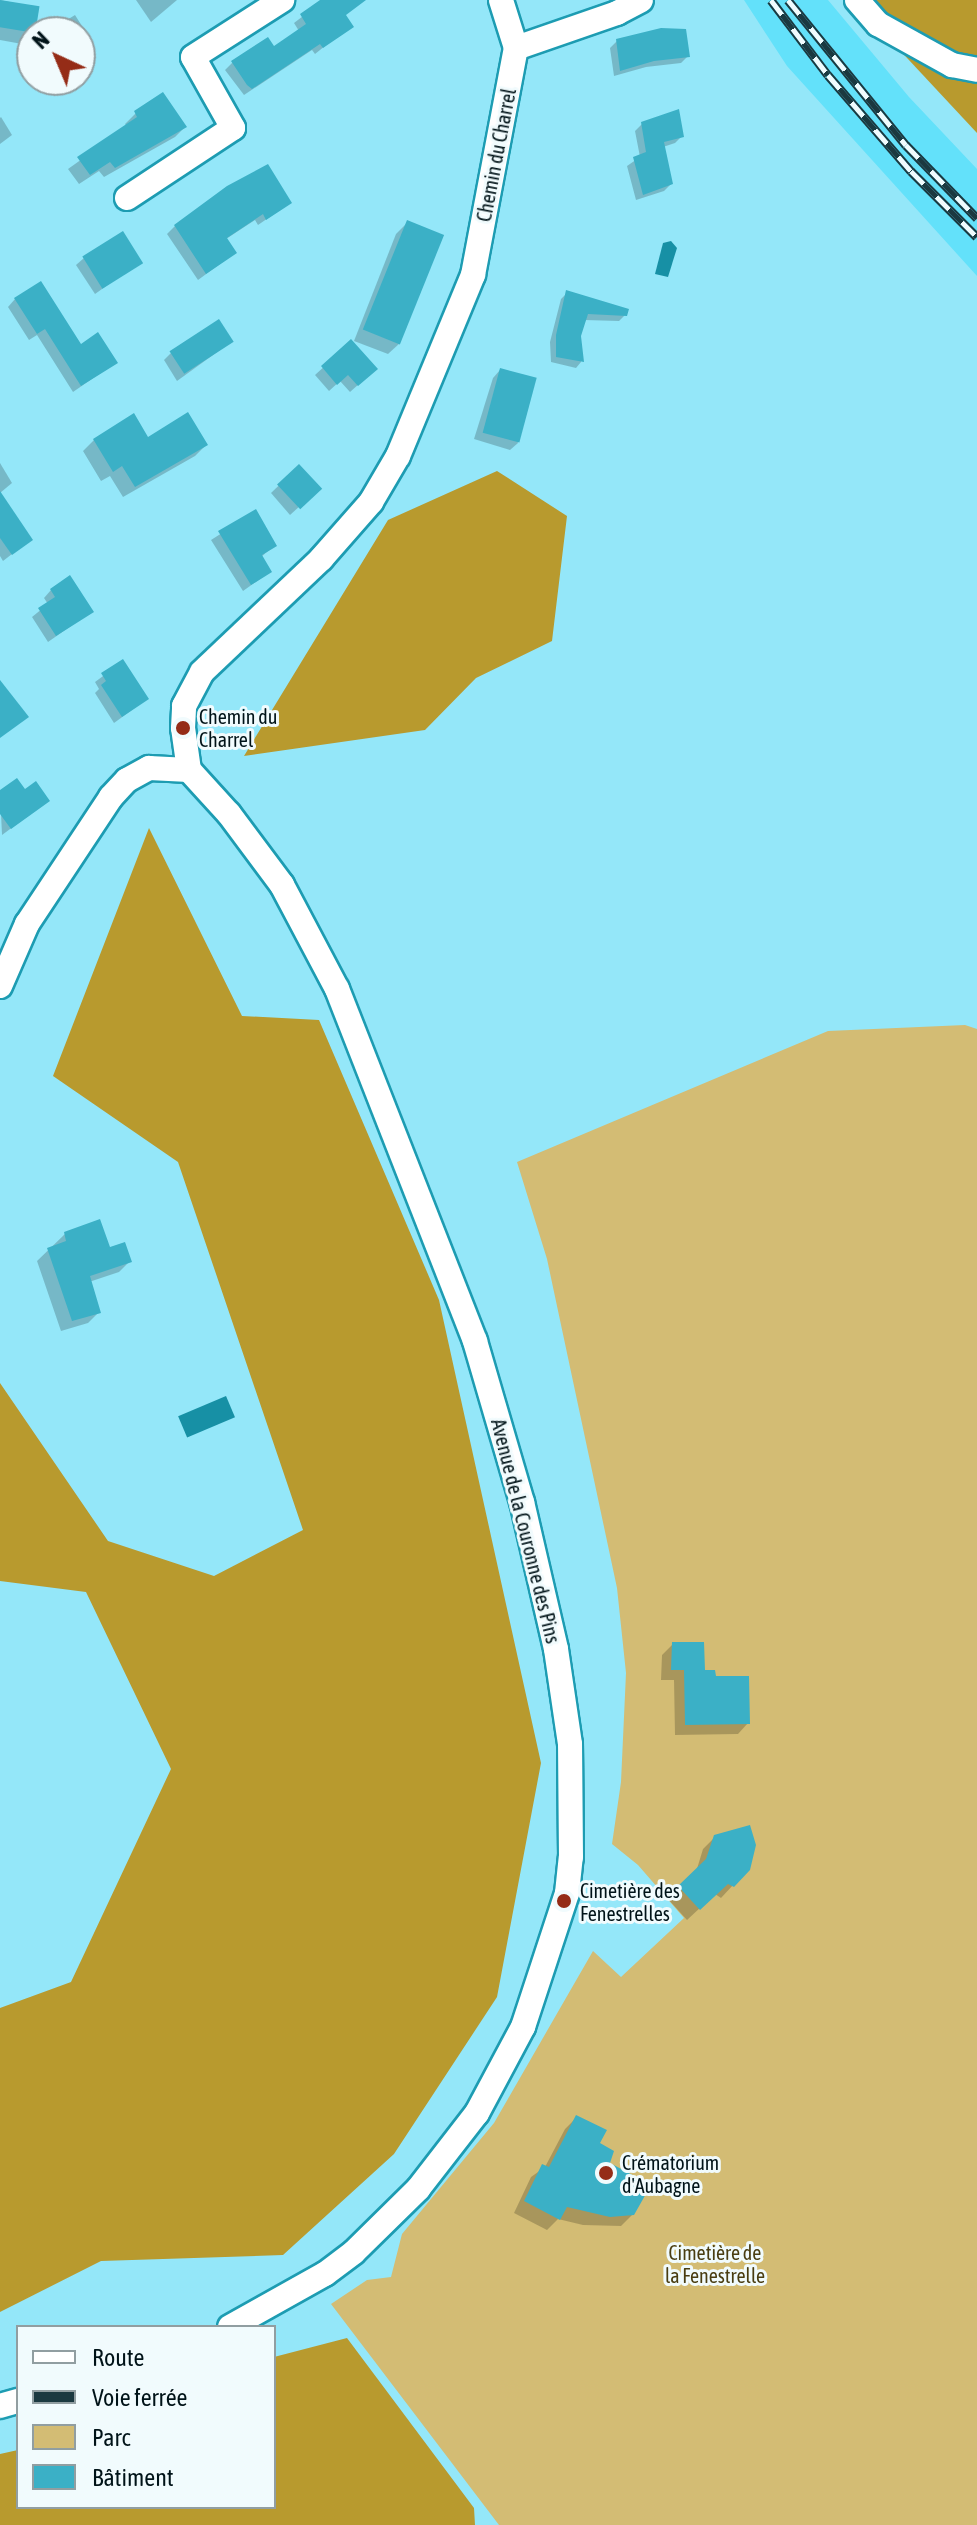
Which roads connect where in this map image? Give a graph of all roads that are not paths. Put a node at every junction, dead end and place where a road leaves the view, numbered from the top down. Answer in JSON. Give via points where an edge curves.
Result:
{"nodes":[{"id":1,"x":282,"y":0,"type":"edge"},
{"id":2,"x":501,"y":0,"type":"edge"},
{"id":3,"x":641,"y":0,"type":"edge"},
{"id":4,"x":857,"y":0,"type":"edge"},
{"id":5,"x":516,"y":48,"type":"junction"},
{"id":6,"x":977,"y":70,"type":"edge"},
{"id":7,"x":127,"y":198,"type":"dead end"},
{"id":8,"x":189,"y":770,"type":"junction"},
{"id":9,"x":0,"y":986,"type":"edge"},
{"id":10,"x":234,"y":2325,"type":"edge"}],
"edges":[{"from":1,"to":7,"type":"street","via":[[193,57],[233,128]]},
{"from":2,"to":5,"type":"street","name":"Chemin du Charrel"},
{"from":3,"to":5,"type":"street"},
{"from":4,"to":6,"type":"street","via":[[878,24],[952,65]]},
{"from":5,"to":8,"type":"street","name":"Chemin du Charrel","via":[[473,275],[398,456],[371,502],[321,559],[202,672],[184,706]]},
{"from":8,"to":9,"type":"street","via":[[149,768],[111,797],[27,924]]},
{"from":8,"to":10,"type":"street","name":"Avenue de la Couronne des Pins","via":[[282,885],[337,989],[475,1341],[546,1601],[570,1744],[567,1893],[523,2027],[477,2113],[418,2189],[354,2252]]}]}
